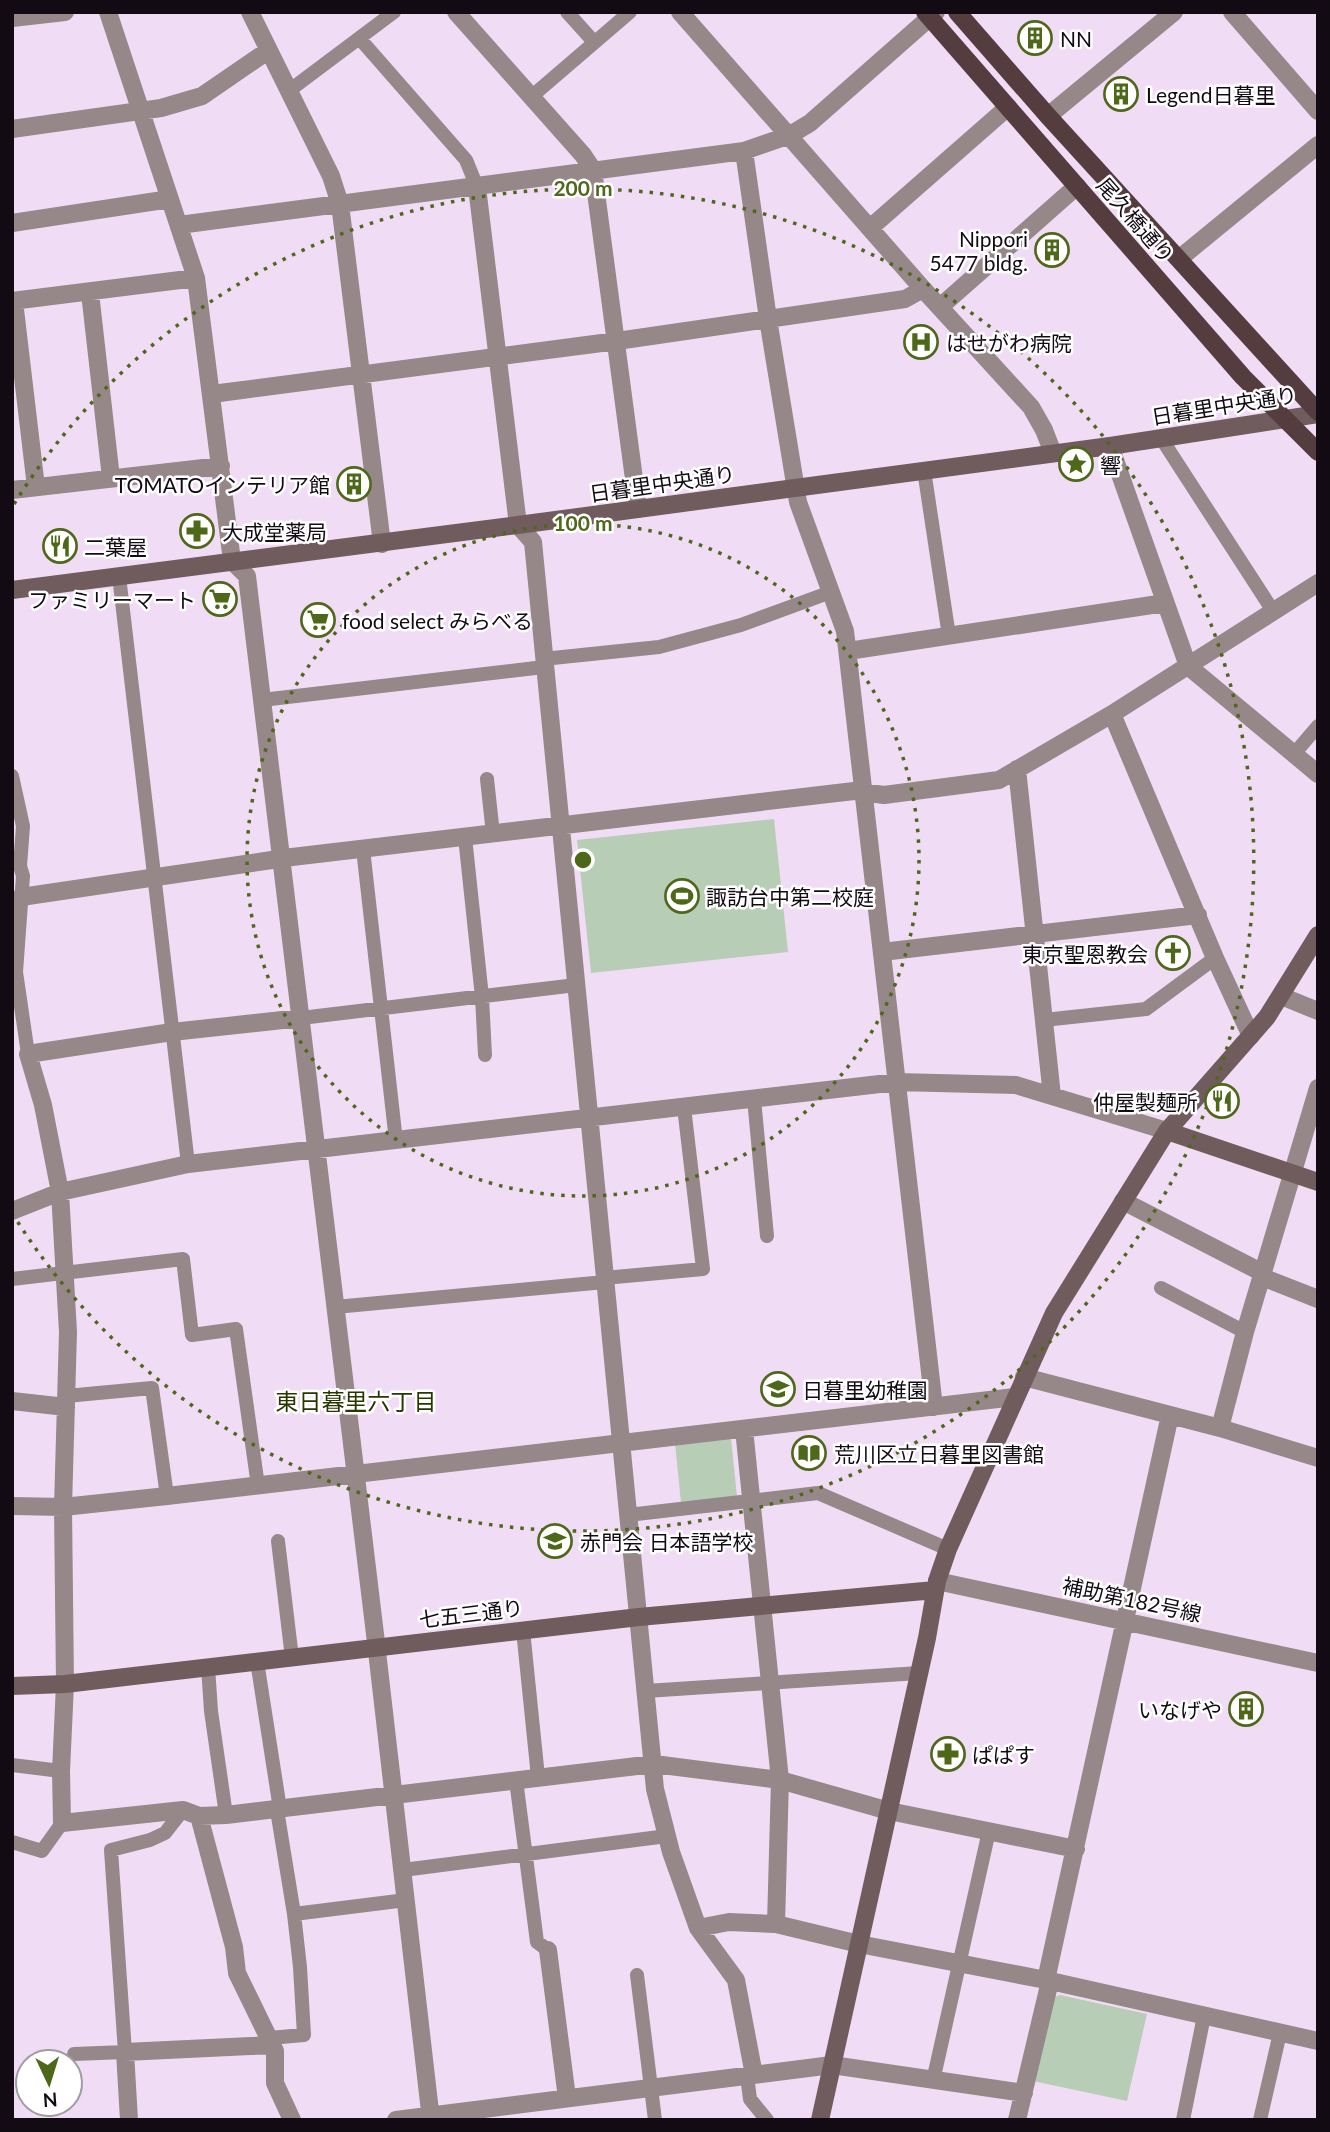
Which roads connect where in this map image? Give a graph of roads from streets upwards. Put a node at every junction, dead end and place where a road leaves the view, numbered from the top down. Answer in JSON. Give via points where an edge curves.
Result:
{"nodes":[{"id":1,"x":65,"y":12,"type":"edge"},
{"id":2,"x":108,"y":12,"type":"edge"},
{"id":3,"x":250,"y":12,"type":"edge"},
{"id":4,"x":456,"y":12,"type":"edge"},
{"id":5,"x":680,"y":12,"type":"edge"},
{"id":6,"x":957,"y":12,"type":"edge"},
{"id":7,"x":1174,"y":12,"type":"edge"},
{"id":8,"x":1232,"y":12,"type":"edge"},
{"id":9,"x":931,"y":14,"type":"edge"},
{"id":10,"x":12,"y":18,"type":"edge"},
{"id":11,"x":269,"y":50,"type":"junction"},
{"id":12,"x":1008,"y":107,"type":"junction"},
{"id":13,"x":140,"y":110,"type":"junction"},
{"id":14,"x":1318,"y":111,"type":"edge"},
{"id":15,"x":1048,"y":116,"type":"junction"},
{"id":16,"x":12,"y":129,"type":"edge"},
{"id":17,"x":790,"y":135,"type":"junction"},
{"id":18,"x":1318,"y":145,"type":"edge"},
{"id":19,"x":744,"y":151,"type":"junction"},
{"id":20,"x":593,"y":170,"type":"junction"},
{"id":21,"x":477,"y":187,"type":"junction"},
{"id":22,"x":1077,"y":187,"type":"junction"},
{"id":23,"x":170,"y":199,"type":"junction"},
{"id":24,"x":340,"y":204,"type":"junction"},
{"id":25,"x":12,"y":223,"type":"edge"},
{"id":26,"x":179,"y":225,"type":"junction"},
{"id":27,"x":870,"y":228,"type":"junction"},
{"id":28,"x":1180,"y":258,"type":"junction"},
{"id":29,"x":196,"y":278,"type":"junction"},
{"id":30,"x":923,"y":289,"type":"junction"},
{"id":31,"x":90,"y":293,"type":"junction"},
{"id":32,"x":13,"y":301,"type":"edge"},
{"id":33,"x":940,"y":307,"type":"junction"},
{"id":34,"x":768,"y":319,"type":"junction"},
{"id":35,"x":617,"y":341,"type":"junction"},
{"id":36,"x":498,"y":355,"type":"junction"},
{"id":37,"x":363,"y":373,"type":"junction"},
{"id":38,"x":212,"y":394,"type":"junction"},
{"id":39,"x":1318,"y":413,"type":"edge"},
{"id":40,"x":1286,"y":419,"type":"junction"},
{"id":41,"x":1110,"y":446,"type":"junction"},
{"id":42,"x":1318,"y":452,"type":"edge"},
{"id":43,"x":1053,"y":453,"type":"junction"},
{"id":44,"x":221,"y":466,"type":"junction"},
{"id":45,"x":111,"y":478,"type":"junction"},
{"id":46,"x":36,"y":487,"type":"junction"},
{"id":47,"x":796,"y":487,"type":"junction"},
{"id":48,"x":12,"y":490,"type":"edge"},
{"id":49,"x":638,"y":509,"type":"junction"},
{"id":50,"x":518,"y":525,"type":"junction"},
{"id":51,"x":382,"y":544,"type":"junction"},
{"id":52,"x":232,"y":561,"type":"junction"},
{"id":53,"x":1318,"y":583,"type":"edge"},
{"id":54,"x":12,"y":590,"type":"edge"},
{"id":55,"x":1165,"y":603,"type":"junction"},
{"id":56,"x":848,"y":651,"type":"junction"},
{"id":57,"x":1188,"y":666,"type":"junction"},
{"id":58,"x":1112,"y":714,"type":"junction"},
{"id":59,"x":1017,"y":769,"type":"junction"},
{"id":60,"x":1318,"y":774,"type":"edge"},
{"id":61,"x":864,"y":793,"type":"junction"},
{"id":62,"x":560,"y":826,"type":"junction"},
{"id":63,"x":281,"y":859,"type":"junction"},
{"id":64,"x":18,"y":903,"type":"edge"},
{"id":65,"x":1198,"y":915,"type":"junction"},
{"id":66,"x":1034,"y":934,"type":"junction"},
{"id":67,"x":1318,"y":935,"type":"edge"},
{"id":68,"x":882,"y":952,"type":"junction"},
{"id":69,"x":1281,"y":996,"type":"junction"},
{"id":70,"x":1318,"y":1011,"type":"edge"},
{"id":71,"x":301,"y":1018,"type":"junction"},
{"id":72,"x":1251,"y":1036,"type":"junction"},
{"id":73,"x":897,"y":1082,"type":"junction"},
{"id":74,"x":1318,"y":1088,"type":"edge"},
{"id":75,"x":1052,"y":1096,"type":"junction"},
{"id":76,"x":590,"y":1118,"type":"junction"},
{"id":77,"x":1167,"y":1131,"type":"junction"},
{"id":78,"x":316,"y":1150,"type":"junction"},
{"id":79,"x":1291,"y":1173,"type":"junction"},
{"id":80,"x":1318,"y":1182,"type":"edge"},
{"id":81,"x":60,"y":1192,"type":"junction"},
{"id":82,"x":1123,"y":1201,"type":"junction"},
{"id":83,"x":12,"y":1211,"type":"edge"},
{"id":84,"x":1263,"y":1275,"type":"junction"},
{"id":85,"x":1318,"y":1300,"type":"edge"},
{"id":86,"x":1024,"y":1377,"type":"junction"},
{"id":87,"x":1015,"y":1397,"type":"junction"},
{"id":88,"x":12,"y":1401,"type":"edge"},
{"id":89,"x":66,"y":1402,"type":"junction"},
{"id":90,"x":934,"y":1407,"type":"junction"},
{"id":91,"x":1170,"y":1415,"type":"junction"},
{"id":92,"x":1220,"y":1428,"type":"junction"},
{"id":93,"x":744,"y":1429,"type":"junction"},
{"id":94,"x":620,"y":1443,"type":"junction"},
{"id":95,"x":1318,"y":1458,"type":"edge"},
{"id":96,"x":355,"y":1475,"type":"junction"},
{"id":97,"x":12,"y":1506,"type":"edge"},
{"id":98,"x":63,"y":1507,"type":"junction"},
{"id":99,"x":936,"y":1585,"type":"junction"},
{"id":100,"x":762,"y":1606,"type":"junction"},
{"id":101,"x":639,"y":1617,"type":"junction"},
{"id":102,"x":1126,"y":1621,"type":"junction"},
{"id":103,"x":376,"y":1647,"type":"junction"},
{"id":104,"x":1318,"y":1663,"type":"edge"},
{"id":105,"x":65,"y":1684,"type":"junction"},
{"id":106,"x":12,"y":1686,"type":"edge"},
{"id":107,"x":653,"y":1764,"type":"junction"},
{"id":108,"x":780,"y":1780,"type":"junction"},
{"id":109,"x":394,"y":1794,"type":"junction"},
{"id":110,"x":889,"y":1811,"type":"junction"},
{"id":111,"x":191,"y":1813,"type":"junction"},
{"id":112,"x":1076,"y":1849,"type":"junction"},
{"id":113,"x":776,"y":1924,"type":"junction"},
{"id":114,"x":698,"y":1928,"type":"junction"},
{"id":115,"x":859,"y":1944,"type":"junction"},
{"id":116,"x":548,"y":1950,"type":"road end"},
{"id":117,"x":1048,"y":1981,"type":"junction"},
{"id":118,"x":270,"y":2041,"type":"junction"},
{"id":119,"x":1318,"y":2041,"type":"edge"},
{"id":120,"x":832,"y":2065,"type":"junction"},
{"id":121,"x":751,"y":2075,"type":"junction"},
{"id":122,"x":1024,"y":2093,"type":"junction"},
{"id":123,"x":567,"y":2098,"type":"junction"},
{"id":124,"x":430,"y":2118,"type":"edge"},
{"id":125,"x":129,"y":2120,"type":"edge"},
{"id":126,"x":292,"y":2120,"type":"edge"},
{"id":127,"x":397,"y":2120,"type":"edge"},
{"id":128,"x":820,"y":2120,"type":"edge"},
{"id":129,"x":1017,"y":2120,"type":"edge"}],
"edges":[{"from":1,"to":10,"type":"street"},
{"from":2,"to":13,"type":"street"},
{"from":3,"to":11,"type":"street"},
{"from":4,"to":20,"type":"street"},
{"from":5,"to":17,"type":"street"},
{"from":6,"to":15,"type":"main road","name":"尾久橋通り"},
{"from":7,"to":15,"type":"street"},
{"from":8,"to":14,"type":"street"},
{"from":9,"to":12,"type":"main road","name":"尾久橋通り"},
{"from":9,"to":17,"type":"street","via":[[810,123]]},
{"from":11,"to":13,"type":"street","via":[[202,96]]},
{"from":11,"to":24,"type":"street","via":[[331,176]]},
{"from":12,"to":22,"type":"main road","name":"尾久橋通り"},
{"from":12,"to":27,"type":"street"},
{"from":13,"to":16,"type":"street"},
{"from":13,"to":23,"type":"street"},
{"from":15,"to":28,"type":"main road","name":"尾久橋通り"},
{"from":17,"to":19,"type":"street"},
{"from":17,"to":27,"type":"street"},
{"from":18,"to":28,"type":"street"},
{"from":19,"to":20,"type":"street"},
{"from":19,"to":34,"type":"street"},
{"from":20,"to":21,"type":"street"},
{"from":20,"to":35,"type":"street"},
{"from":21,"to":24,"type":"street"},
{"from":21,"to":36,"type":"street"},
{"from":22,"to":33,"type":"street"},
{"from":22,"to":40,"type":"main road","name":"尾久橋通り","via":[[1243,377]]},
{"from":23,"to":25,"type":"street"},
{"from":23,"to":26,"type":"street"},
{"from":24,"to":26,"type":"street"},
{"from":24,"to":37,"type":"street"},
{"from":26,"to":29,"type":"street"},
{"from":27,"to":30,"type":"street"},
{"from":28,"to":39,"type":"main road","name":"尾久橋通り"},
{"from":29,"to":31,"type":"street"},
{"from":29,"to":38,"type":"street"},
{"from":30,"to":33,"type":"street"},
{"from":30,"to":34,"type":"street","via":[[905,299]]},
{"from":31,"to":32,"type":"street"},
{"from":31,"to":45,"type":"street"},
{"from":32,"to":46,"type":"street"},
{"from":33,"to":43,"type":"street","via":[[1031,407]]},
{"from":34,"to":35,"type":"street"},
{"from":34,"to":47,"type":"street"},
{"from":35,"to":36,"type":"street"},
{"from":35,"to":49,"type":"street"},
{"from":36,"to":37,"type":"street"},
{"from":36,"to":50,"type":"street"},
{"from":37,"to":38,"type":"street"},
{"from":37,"to":51,"type":"street"},
{"from":38,"to":44,"type":"street"},
{"from":39,"to":40,"type":"street","name":"日暮里中央通り"},
{"from":40,"to":41,"type":"street","name":"日暮里中央通り"},
{"from":40,"to":42,"type":"main road","name":"尾久橋通り"},
{"from":41,"to":43,"type":"street","name":"日暮里中央通り"},
{"from":41,"to":55,"type":"street"},
{"from":43,"to":47,"type":"street","name":"日暮里中央通り"},
{"from":44,"to":45,"type":"street"},
{"from":44,"to":52,"type":"street"},
{"from":45,"to":46,"type":"street"},
{"from":46,"to":48,"type":"street"},
{"from":47,"to":49,"type":"street","name":"日暮里中央通り"},
{"from":47,"to":56,"type":"street"},
{"from":49,"to":50,"type":"street","name":"日暮里中央通り"},
{"from":50,"to":51,"type":"street","name":"日暮里中央通り"},
{"from":50,"to":62,"type":"street","via":[[533,542]]},
{"from":51,"to":52,"type":"street","name":"日暮里中央通り"},
{"from":52,"to":54,"type":"street","name":"日暮里中央通り"},
{"from":52,"to":63,"type":"street","via":[[247,576]]},
{"from":53,"to":57,"type":"street"},
{"from":55,"to":56,"type":"street"},
{"from":55,"to":57,"type":"street"},
{"from":56,"to":61,"type":"street"},
{"from":57,"to":58,"type":"street"},
{"from":57,"to":60,"type":"street"},
{"from":58,"to":59,"type":"street"},
{"from":58,"to":65,"type":"street"},
{"from":59,"to":61,"type":"street","via":[[999,780],[884,795]]},
{"from":59,"to":66,"type":"street"},
{"from":61,"to":62,"type":"street","via":[[854,790]]},
{"from":61,"to":68,"type":"street"},
{"from":62,"to":63,"type":"street"},
{"from":62,"to":76,"type":"street"},
{"from":63,"to":64,"type":"street"},
{"from":63,"to":71,"type":"street"},
{"from":65,"to":66,"type":"street"},
{"from":65,"to":72,"type":"street"},
{"from":66,"to":68,"type":"street"},
{"from":66,"to":75,"type":"street"},
{"from":67,"to":69,"type":"street"},
{"from":68,"to":73,"type":"street"},
{"from":69,"to":70,"type":"street"},
{"from":69,"to":72,"type":"street"},
{"from":71,"to":78,"type":"street"},
{"from":71,"to":81,"type":"street","via":[[29,1054]]},
{"from":72,"to":77,"type":"street"},
{"from":73,"to":75,"type":"street","via":[[1016,1085]]},
{"from":73,"to":76,"type":"street"},
{"from":73,"to":90,"type":"street"},
{"from":74,"to":79,"type":"street"},
{"from":75,"to":77,"type":"street"},
{"from":76,"to":78,"type":"street"},
{"from":76,"to":94,"type":"street"},
{"from":77,"to":79,"type":"street"},
{"from":77,"to":82,"type":"street"},
{"from":78,"to":81,"type":"street","via":[[188,1164]]},
{"from":78,"to":96,"type":"street"},
{"from":79,"to":80,"type":"street"},
{"from":79,"to":84,"type":"street"},
{"from":81,"to":83,"type":"street"},
{"from":81,"to":89,"type":"street","via":[[68,1332]]},
{"from":82,"to":84,"type":"street"},
{"from":82,"to":86,"type":"street","via":[[1054,1313]]},
{"from":84,"to":85,"type":"street"},
{"from":84,"to":92,"type":"street"},
{"from":86,"to":87,"type":"street"},
{"from":86,"to":91,"type":"street"},
{"from":87,"to":90,"type":"street"},
{"from":87,"to":99,"type":"street"},
{"from":88,"to":89,"type":"street"},
{"from":89,"to":98,"type":"street"},
{"from":90,"to":93,"type":"street"},
{"from":91,"to":92,"type":"street"},
{"from":91,"to":102,"type":"street"},
{"from":92,"to":95,"type":"street"},
{"from":93,"to":94,"type":"street"},
{"from":93,"to":100,"type":"street"},
{"from":94,"to":96,"type":"street"},
{"from":94,"to":101,"type":"street"},
{"from":96,"to":98,"type":"street"},
{"from":96,"to":103,"type":"street"},
{"from":97,"to":98,"type":"street"},
{"from":98,"to":105,"type":"street"},
{"from":99,"to":100,"type":"street","name":"七五三通り"},
{"from":99,"to":102,"type":"street","name":"補助第182号線"},
{"from":99,"to":110,"type":"street"},
{"from":100,"to":101,"type":"street","name":"七五三通り"},
{"from":100,"to":108,"type":"street"},
{"from":101,"to":103,"type":"street","name":"七五三通り"},
{"from":101,"to":107,"type":"street"},
{"from":102,"to":104,"type":"street","name":"補助第182号線"},
{"from":102,"to":112,"type":"street"},
{"from":103,"to":105,"type":"street","name":"七五三通り"},
{"from":103,"to":109,"type":"street"},
{"from":105,"to":106,"type":"street","name":"七五三通り"},
{"from":105,"to":111,"type":"street","via":[[62,1823]]},
{"from":107,"to":108,"type":"street"},
{"from":107,"to":109,"type":"street"},
{"from":107,"to":114,"type":"street","via":[[667,1836]]},
{"from":108,"to":110,"type":"street"},
{"from":108,"to":113,"type":"street"},
{"from":109,"to":111,"type":"street","via":[[226,1815]]},
{"from":109,"to":124,"type":"street"},
{"from":110,"to":112,"type":"street"},
{"from":110,"to":115,"type":"street"},
{"from":111,"to":118,"type":"street","via":[[234,1947],[237,1973]]},
{"from":112,"to":117,"type":"street"},
{"from":113,"to":114,"type":"street","via":[[729,1922]]},
{"from":113,"to":115,"type":"street"},
{"from":114,"to":121,"type":"street","via":[[736,1980]]},
{"from":115,"to":117,"type":"street"},
{"from":115,"to":120,"type":"street"},
{"from":116,"to":123,"type":"street"},
{"from":117,"to":119,"type":"street"},
{"from":117,"to":122,"type":"street"},
{"from":118,"to":125,"type":"street","via":[[125,2052]]},
{"from":118,"to":126,"type":"street","via":[[275,2051],[275,2083]]},
{"from":120,"to":121,"type":"street"},
{"from":120,"to":122,"type":"street"},
{"from":120,"to":128,"type":"street"},
{"from":121,"to":123,"type":"street"},
{"from":122,"to":129,"type":"street"},
{"from":123,"to":124,"type":"street"},
{"from":124,"to":127,"type":"street"}]}
